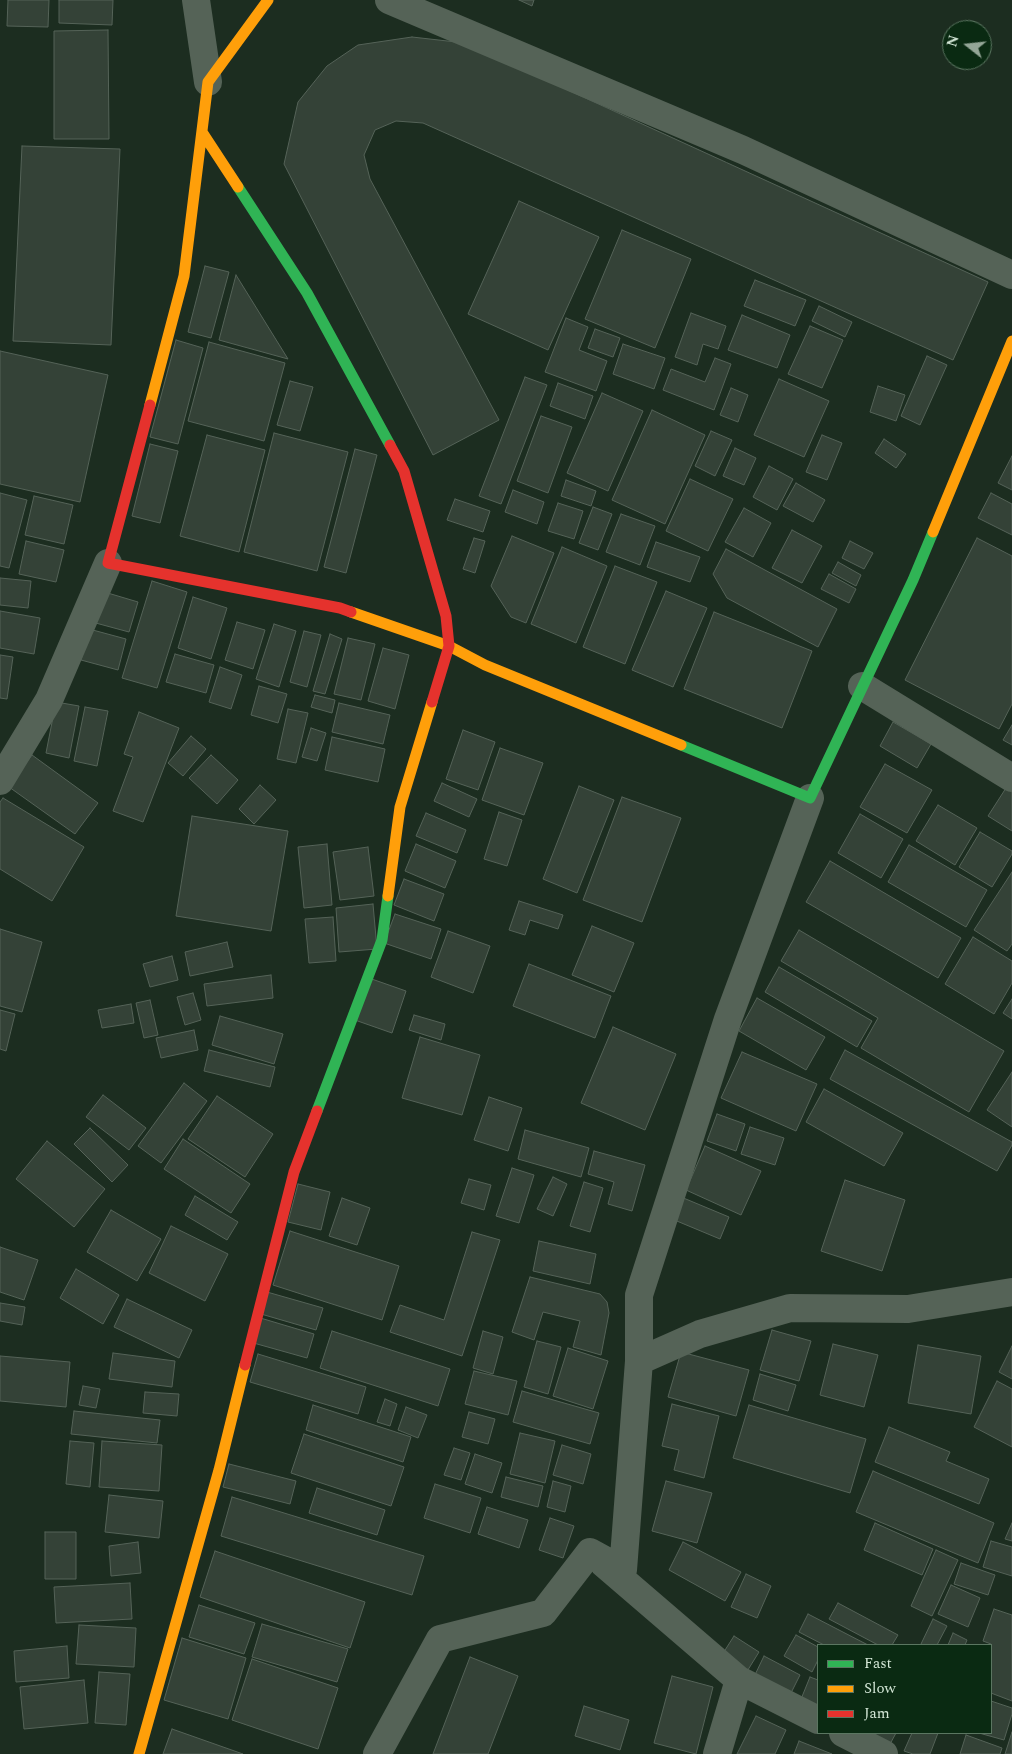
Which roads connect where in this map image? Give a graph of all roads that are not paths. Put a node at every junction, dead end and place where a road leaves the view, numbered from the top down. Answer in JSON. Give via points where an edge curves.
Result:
{"nodes":[{"id":1,"x":196,"y":0,"type":"edge"},
{"id":2,"x":268,"y":0,"type":"edge"},
{"id":3,"x":389,"y":0,"type":"edge"},
{"id":4,"x":208,"y":82,"type":"junction"},
{"id":5,"x":202,"y":132,"type":"junction"},
{"id":6,"x":1012,"y":275,"type":"edge"},
{"id":7,"x":1012,"y":341,"type":"edge"},
{"id":8,"x":108,"y":563,"type":"junction"},
{"id":9,"x":449,"y":646,"type":"junction"},
{"id":10,"x":862,"y":686,"type":"junction"},
{"id":11,"x":1012,"y":778,"type":"edge"},
{"id":12,"x":0,"y":781,"type":"edge"},
{"id":13,"x":810,"y":798,"type":"junction"},
{"id":14,"x":1012,"y":1292,"type":"edge"},
{"id":15,"x":639,"y":1361,"type":"junction"},
{"id":16,"x":590,"y":1552,"type":"junction"},
{"id":17,"x":739,"y":1680,"type":"junction"},
{"id":18,"x":817,"y":1719,"type":"edge"},
{"id":19,"x":845,"y":1734,"type":"edge"},
{"id":20,"x":139,"y":1754,"type":"edge"},
{"id":21,"x":377,"y":1754,"type":"edge"},
{"id":22,"x":717,"y":1754,"type":"edge"},
{"id":23,"x":884,"y":1754,"type":"edge"}],
"edges":[{"from":1,"to":4,"type":"street"},
{"from":2,"to":4,"type":"street"},
{"from":3,"to":6,"type":"street","via":[[743,150]]},
{"from":4,"to":5,"type":"street"},
{"from":5,"to":8,"type":"street","via":[[184,276]]},
{"from":5,"to":9,"type":"street","via":[[307,293],[404,471],[446,616]]},
{"from":7,"to":10,"type":"street","via":[[913,580]]},
{"from":8,"to":9,"type":"street","via":[[340,608]]},
{"from":8,"to":12,"type":"street","via":[[49,700]]},
{"from":9,"to":13,"type":"street","via":[[485,665]]},
{"from":9,"to":20,"type":"street","via":[[400,807],[382,940],[294,1172],[219,1470]]},
{"from":10,"to":11,"type":"street"},
{"from":10,"to":13,"type":"street"},
{"from":13,"to":15,"type":"street","via":[[728,1020],[639,1295]]},
{"from":14,"to":15,"type":"street","via":[[908,1309],[790,1308],[700,1334]]},
{"from":15,"to":16,"type":"street","via":[[623,1570]]},
{"from":16,"to":17,"type":"street"},
{"from":16,"to":21,"type":"street","via":[[543,1614],[440,1640]]},
{"from":17,"to":18,"type":"street"},
{"from":17,"to":22,"type":"street"},
{"from":19,"to":23,"type":"street"}]}
